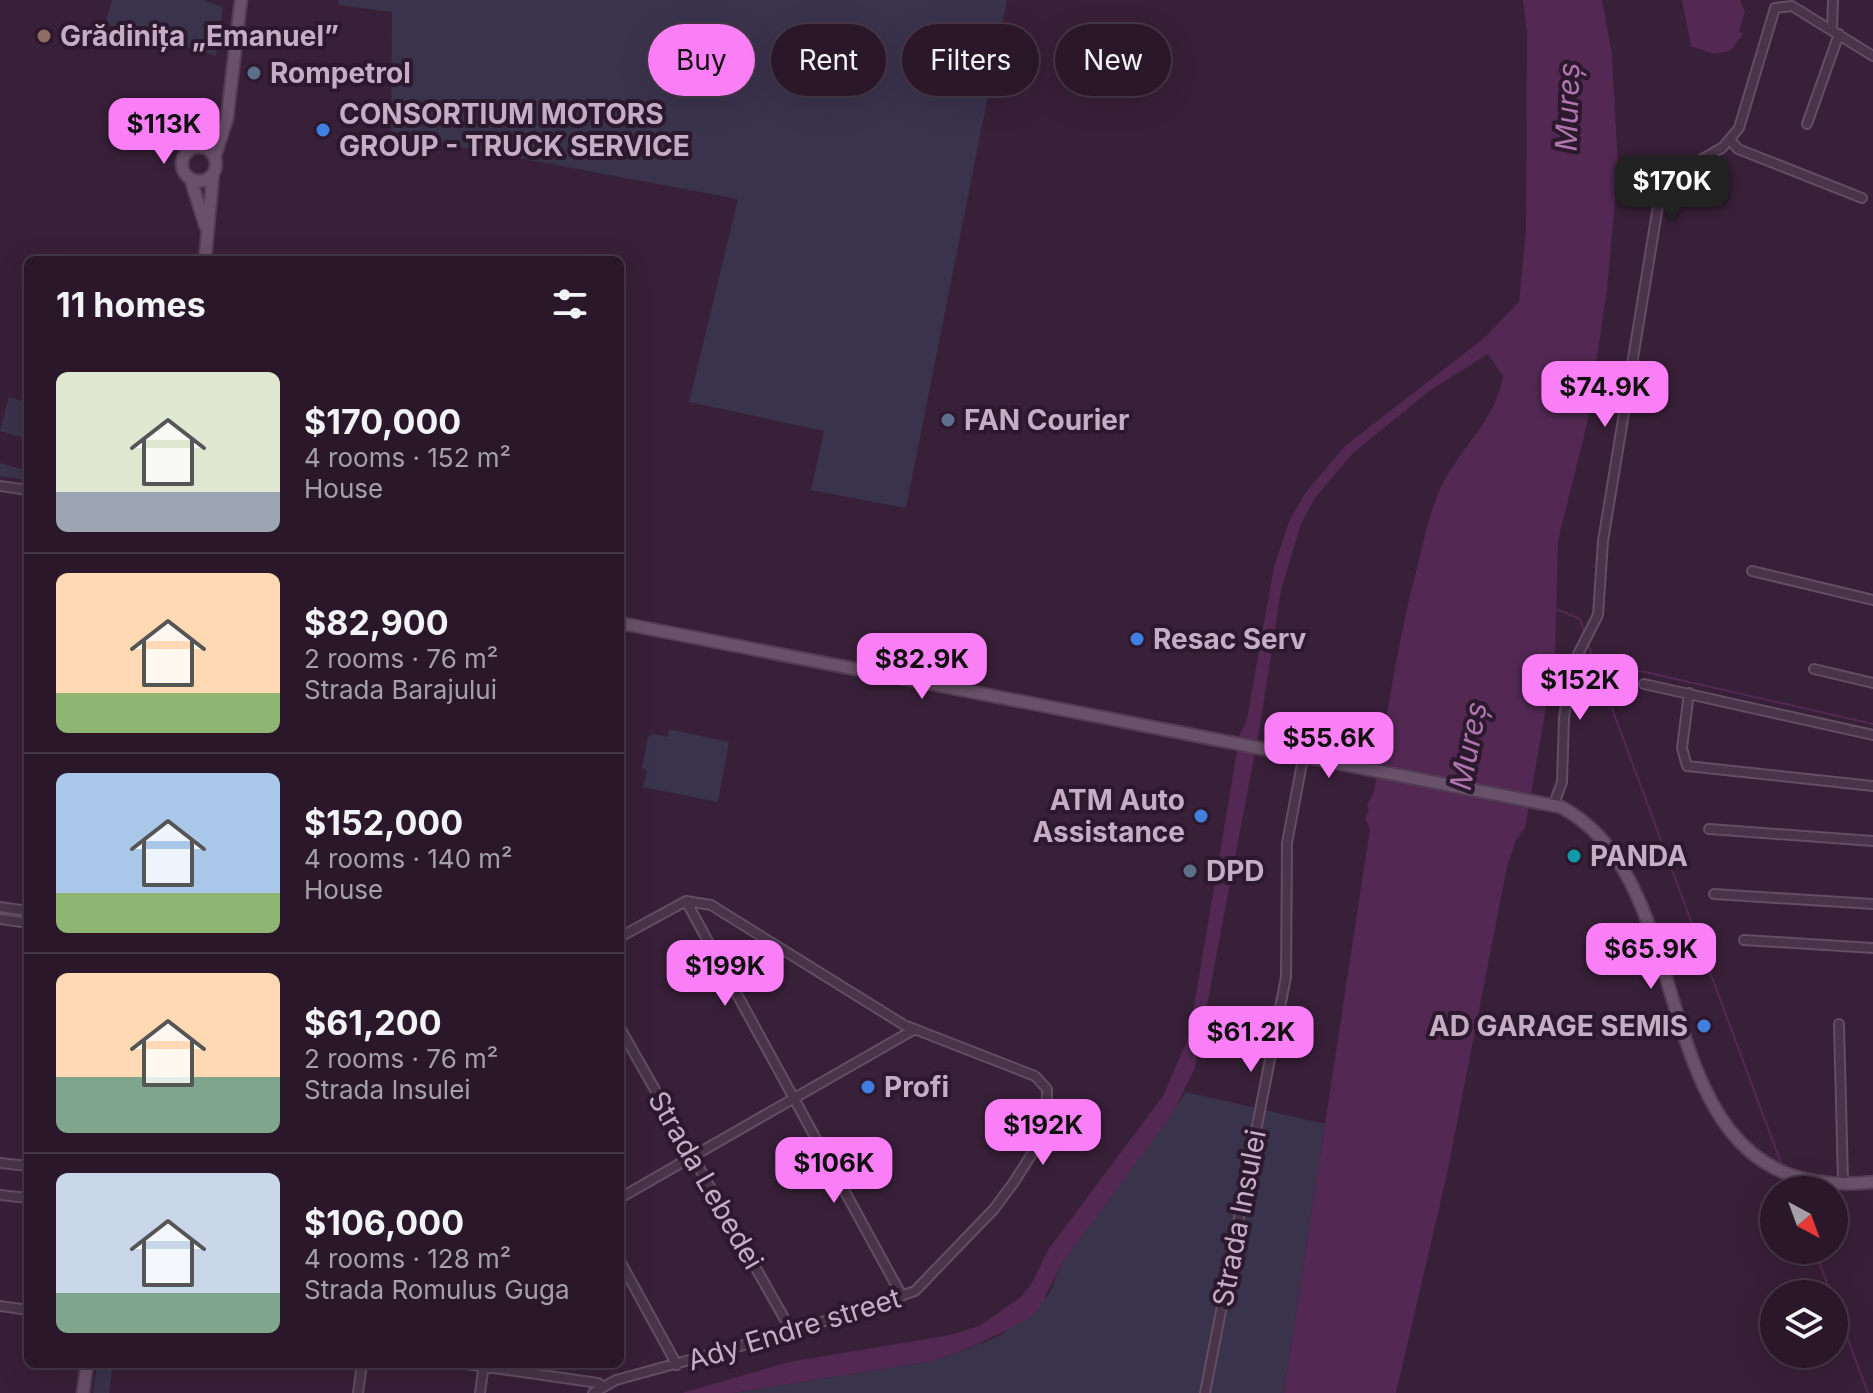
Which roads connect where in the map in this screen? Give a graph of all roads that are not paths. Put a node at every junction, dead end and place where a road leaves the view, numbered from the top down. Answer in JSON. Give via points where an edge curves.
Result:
{"nodes":[{"id":1,"x":241,"y":0,"type":"edge"},
{"id":2,"x":1833,"y":0,"type":"edge"},
{"id":3,"x":1835,"y":32,"type":"junction"},
{"id":4,"x":1873,"y":56,"type":"edge"},
{"id":5,"x":227,"y":119,"type":"junction"},
{"id":6,"x":1807,"y":124,"type":"dead end"},
{"id":7,"x":1731,"y":141,"type":"junction"},
{"id":8,"x":195,"y":146,"type":"junction"},
{"id":9,"x":215,"y":156,"type":"junction"},
{"id":10,"x":213,"y":174,"type":"junction"},
{"id":11,"x":191,"y":180,"type":"junction"},
{"id":12,"x":1862,"y":198,"type":"dead end"},
{"id":13,"x":207,"y":231,"type":"junction"},
{"id":14,"x":205,"y":256,"type":"edge"},
{"id":15,"x":0,"y":486,"type":"edge"},
{"id":16,"x":24,"y":489,"type":"edge"},
{"id":17,"x":1752,"y":571,"type":"dead end"},
{"id":18,"x":1873,"y":600,"type":"edge"},
{"id":19,"x":624,"y":624,"type":"edge"},
{"id":20,"x":1814,"y":669,"type":"dead end"},
{"id":21,"x":1873,"y":683,"type":"edge"},
{"id":22,"x":1644,"y":684,"type":"dead end"},
{"id":23,"x":1689,"y":693,"type":"junction"},
{"id":24,"x":1873,"y":735,"type":"edge"},
{"id":25,"x":1303,"y":758,"type":"junction"},
{"id":26,"x":1873,"y":786,"type":"edge"},
{"id":27,"x":1548,"y":803,"type":"junction"},
{"id":28,"x":1709,"y":829,"type":"dead end"},
{"id":29,"x":1873,"y":841,"type":"edge"},
{"id":30,"x":1714,"y":894,"type":"dead end"},
{"id":31,"x":686,"y":901,"type":"junction"},
{"id":32,"x":1873,"y":904,"type":"edge"},
{"id":33,"x":0,"y":907,"type":"edge"},
{"id":34,"x":24,"y":910,"type":"edge"},
{"id":35,"x":0,"y":919,"type":"edge"},
{"id":36,"x":24,"y":922,"type":"edge"},
{"id":37,"x":624,"y":935,"type":"edge"},
{"id":38,"x":1744,"y":940,"type":"dead end"},
{"id":39,"x":1873,"y":948,"type":"edge"},
{"id":40,"x":1839,"y":1024,"type":"dead end"},
{"id":41,"x":915,"y":1029,"type":"junction"},
{"id":42,"x":624,"y":1035,"type":"edge"},
{"id":43,"x":793,"y":1100,"type":"junction"},
{"id":44,"x":692,"y":1157,"type":"junction"},
{"id":45,"x":0,"y":1163,"type":"edge"},
{"id":46,"x":24,"y":1166,"type":"edge"},
{"id":47,"x":1801,"y":1176,"type":"edge"},
{"id":48,"x":1843,"y":1176,"type":"edge"},
{"id":49,"x":1873,"y":1182,"type":"edge"},
{"id":50,"x":1848,"y":1183,"type":"edge"},
{"id":51,"x":0,"y":1195,"type":"edge"},
{"id":52,"x":624,"y":1196,"type":"edge"},
{"id":53,"x":24,"y":1198,"type":"edge"},
{"id":54,"x":624,"y":1268,"type":"edge"},
{"id":55,"x":902,"y":1296,"type":"junction"},
{"id":56,"x":0,"y":1306,"type":"edge"},
{"id":57,"x":24,"y":1309,"type":"edge"},
{"id":58,"x":792,"y":1332,"type":"junction"},
{"id":59,"x":677,"y":1365,"type":"junction"},
{"id":60,"x":86,"y":1368,"type":"edge"},
{"id":61,"x":361,"y":1368,"type":"edge"},
{"id":62,"x":484,"y":1368,"type":"edge"},
{"id":63,"x":503,"y":1368,"type":"edge"},
{"id":64,"x":602,"y":1387,"type":"junction"},
{"id":65,"x":83,"y":1393,"type":"edge"},
{"id":66,"x":358,"y":1393,"type":"edge"},
{"id":67,"x":480,"y":1393,"type":"edge"},
{"id":68,"x":593,"y":1393,"type":"edge"},
{"id":69,"x":1205,"y":1393,"type":"edge"}],
"edges":[{"from":1,"to":5,"type":"main road"},
{"from":2,"to":3,"type":"street"},
{"from":3,"to":4,"type":"street"},
{"from":3,"to":6,"type":"street"},
{"from":3,"to":7,"type":"street","via":[[1792,6],[1775,8],[1750,99]]},
{"from":5,"to":8,"type":"main road","via":[[211,140]]},
{"from":5,"to":9,"type":"main road"},
{"from":7,"to":12,"type":"street","via":[[1738,149]]},
{"from":7,"to":27,"type":"street","via":[[1679,173],[1659,200],[1603,541],[1596,624],[1576,657],[1567,686],[1562,782]]},
{"from":8,"to":9,"type":"main road"},
{"from":8,"to":11,"type":"main road","via":[[181,163]]},
{"from":9,"to":10,"type":"main road"},
{"from":10,"to":11,"type":"main road"},
{"from":10,"to":13,"type":"main road"},
{"from":11,"to":13,"type":"main road"},
{"from":13,"to":14,"type":"main road"},
{"from":15,"to":16,"type":"street"},
{"from":17,"to":18,"type":"street"},
{"from":19,"to":25,"type":"main road"},
{"from":20,"to":21,"type":"street"},
{"from":22,"to":23,"type":"street"},
{"from":23,"to":24,"type":"street"},
{"from":23,"to":26,"type":"street","via":[[1682,748],[1687,766]]},
{"from":25,"to":27,"type":"main road"},
{"from":25,"to":69,"type":"street","name":"Strada Insulei","via":[[1287,843],[1286,977]]},
{"from":27,"to":47,"type":"main road","via":[[1590,824],[1630,881],[1716,1114],[1756,1156]]},
{"from":28,"to":29,"type":"street"},
{"from":30,"to":32,"type":"street"},
{"from":31,"to":37,"type":"street"},
{"from":31,"to":41,"type":"street","name":"Ady Endre street","via":[[711,905]]},
{"from":31,"to":43,"type":"street"},
{"from":33,"to":34,"type":"street"},
{"from":35,"to":36,"type":"street"},
{"from":38,"to":39,"type":"street"},
{"from":40,"to":48,"type":"street"},
{"from":41,"to":43,"type":"street"},
{"from":41,"to":55,"type":"street","name":"Ady Endre street","via":[[1035,1076],[1047,1089],[1047,1098],[1033,1152],[1014,1182],[919,1288]]},
{"from":42,"to":44,"type":"street","name":"Strada Lebedei"},
{"from":43,"to":44,"type":"street"},
{"from":43,"to":55,"type":"street"},
{"from":44,"to":52,"type":"street"},
{"from":44,"to":58,"type":"street","name":"Strada Lebedei"},
{"from":45,"to":46,"type":"street"},
{"from":49,"to":50,"type":"main road"},
{"from":51,"to":53,"type":"street"},
{"from":54,"to":59,"type":"street"},
{"from":55,"to":58,"type":"street","name":"Ady Endre street"},
{"from":56,"to":57,"type":"street"},
{"from":58,"to":59,"type":"street","name":"Ady Endre street"},
{"from":59,"to":64,"type":"street","name":"Ady Endre street"},
{"from":60,"to":65,"type":"main road"},
{"from":61,"to":66,"type":"street"},
{"from":62,"to":67,"type":"street"},
{"from":63,"to":64,"type":"street"},
{"from":64,"to":68,"type":"street","name":"Ady Endre street"}]}
